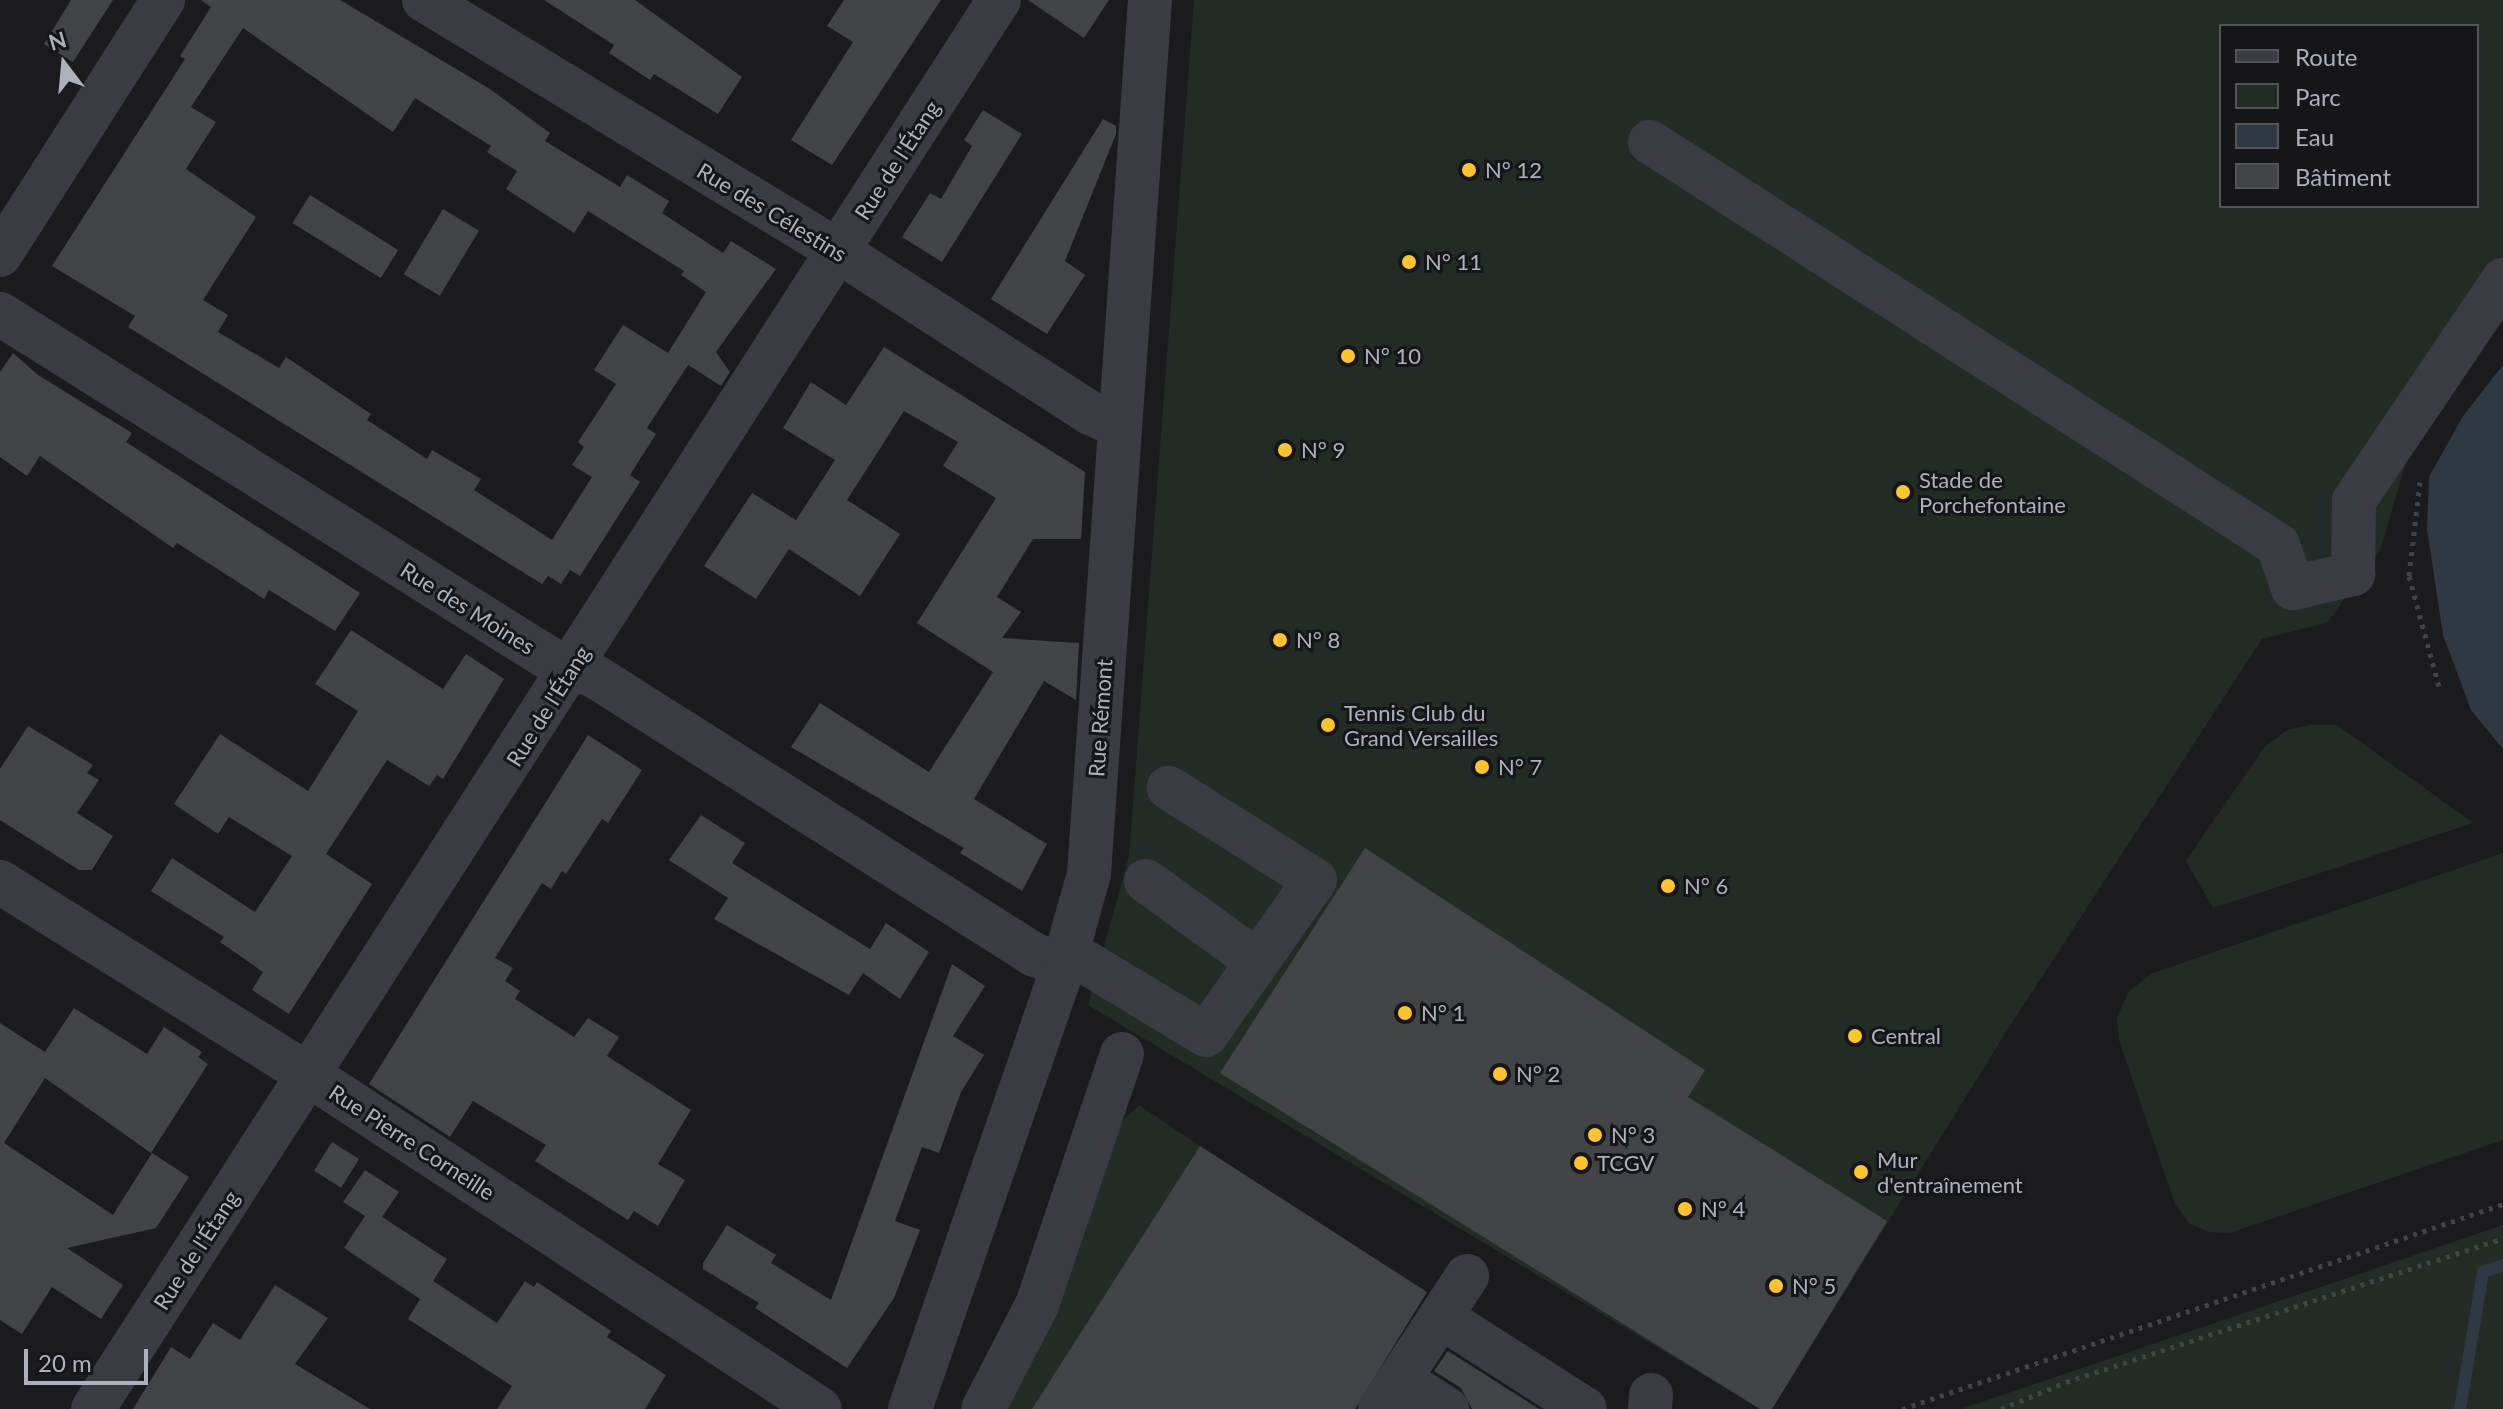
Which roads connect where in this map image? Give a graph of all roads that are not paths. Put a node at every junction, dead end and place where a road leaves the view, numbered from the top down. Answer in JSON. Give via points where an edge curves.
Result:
{"nodes":[{"id":1,"x":163,"y":0,"type":"edge"},
{"id":2,"x":424,"y":0,"type":"edge"},
{"id":3,"x":999,"y":0,"type":"edge"},
{"id":4,"x":1150,"y":0,"type":"edge"},
{"id":5,"x":1650,"y":142,"type":"dead end"},
{"id":6,"x":838,"y":251,"type":"junction"},
{"id":7,"x":0,"y":255,"type":"edge"},
{"id":8,"x":2503,"y":280,"type":"edge"},
{"id":9,"x":0,"y":314,"type":"edge"},
{"id":10,"x":1119,"y":426,"type":"junction"},
{"id":11,"x":573,"y":667,"type":"junction"},
{"id":12,"x":1169,"y":788,"type":"dead end"},
{"id":13,"x":1146,"y":881,"type":"dead end"},
{"id":14,"x":0,"y":882,"type":"edge"},
{"id":15,"x":1065,"y":959,"type":"junction"},
{"id":16,"x":1257,"y":961,"type":"junction"},
{"id":17,"x":1122,"y":1054,"type":"dead end"},
{"id":18,"x":309,"y":1075,"type":"junction"},
{"id":19,"x":1467,"y":1276,"type":"dead end"},
{"id":20,"x":1441,"y":1317,"type":"junction"},
{"id":21,"x":1390,"y":1394,"type":"edge"},
{"id":22,"x":93,"y":1409,"type":"edge"},
{"id":23,"x":820,"y":1409,"type":"edge"},
{"id":24,"x":910,"y":1409,"type":"edge"},
{"id":25,"x":983,"y":1409,"type":"edge"},
{"id":26,"x":1447,"y":1409,"type":"edge"},
{"id":27,"x":1585,"y":1409,"type":"edge"}],
"edges":[{"from":1,"to":7,"type":"street"},
{"from":2,"to":6,"type":"street","name":"Rue des Célestins"},
{"from":3,"to":6,"type":"street","name":"Rue de l'Étang"},
{"from":4,"to":10,"type":"street","name":"Rue Rémont"},
{"from":5,"to":8,"type":"street","via":[[2278,545],[2293,588],[2353,574],[2354,501]]},
{"from":6,"to":10,"type":"street","name":"Rue des Célestins","via":[[1090,413]]},
{"from":6,"to":11,"type":"street","name":"Rue de l'Étang"},
{"from":9,"to":11,"type":"street","name":"Rue des Moines","via":[[550,659]]},
{"from":10,"to":15,"type":"street","name":"Rue Rémont","via":[[1089,874]]},
{"from":11,"to":15,"type":"street","name":"Rue des Moines","via":[[1033,954]]},
{"from":11,"to":18,"type":"street","name":"Rue de l'Étang"},
{"from":12,"to":16,"type":"street","via":[[1315,880]]},
{"from":13,"to":16,"type":"street"},
{"from":14,"to":18,"type":"street","name":"Rue Pierre Corneille"},
{"from":15,"to":16,"type":"street","name":"Rue des Moines","via":[[1206,1035]]},
{"from":15,"to":24,"type":"street","name":"Rue Rémont"},
{"from":17,"to":25,"type":"street","via":[[1037,1305]]},
{"from":18,"to":22,"type":"street","name":"Rue de l'Étang"},
{"from":18,"to":23,"type":"street","name":"Rue Pierre Corneille"},
{"from":19,"to":20,"type":"street"},
{"from":20,"to":21,"type":"street"},
{"from":20,"to":27,"type":"street"},
{"from":21,"to":26,"type":"street"}]}
